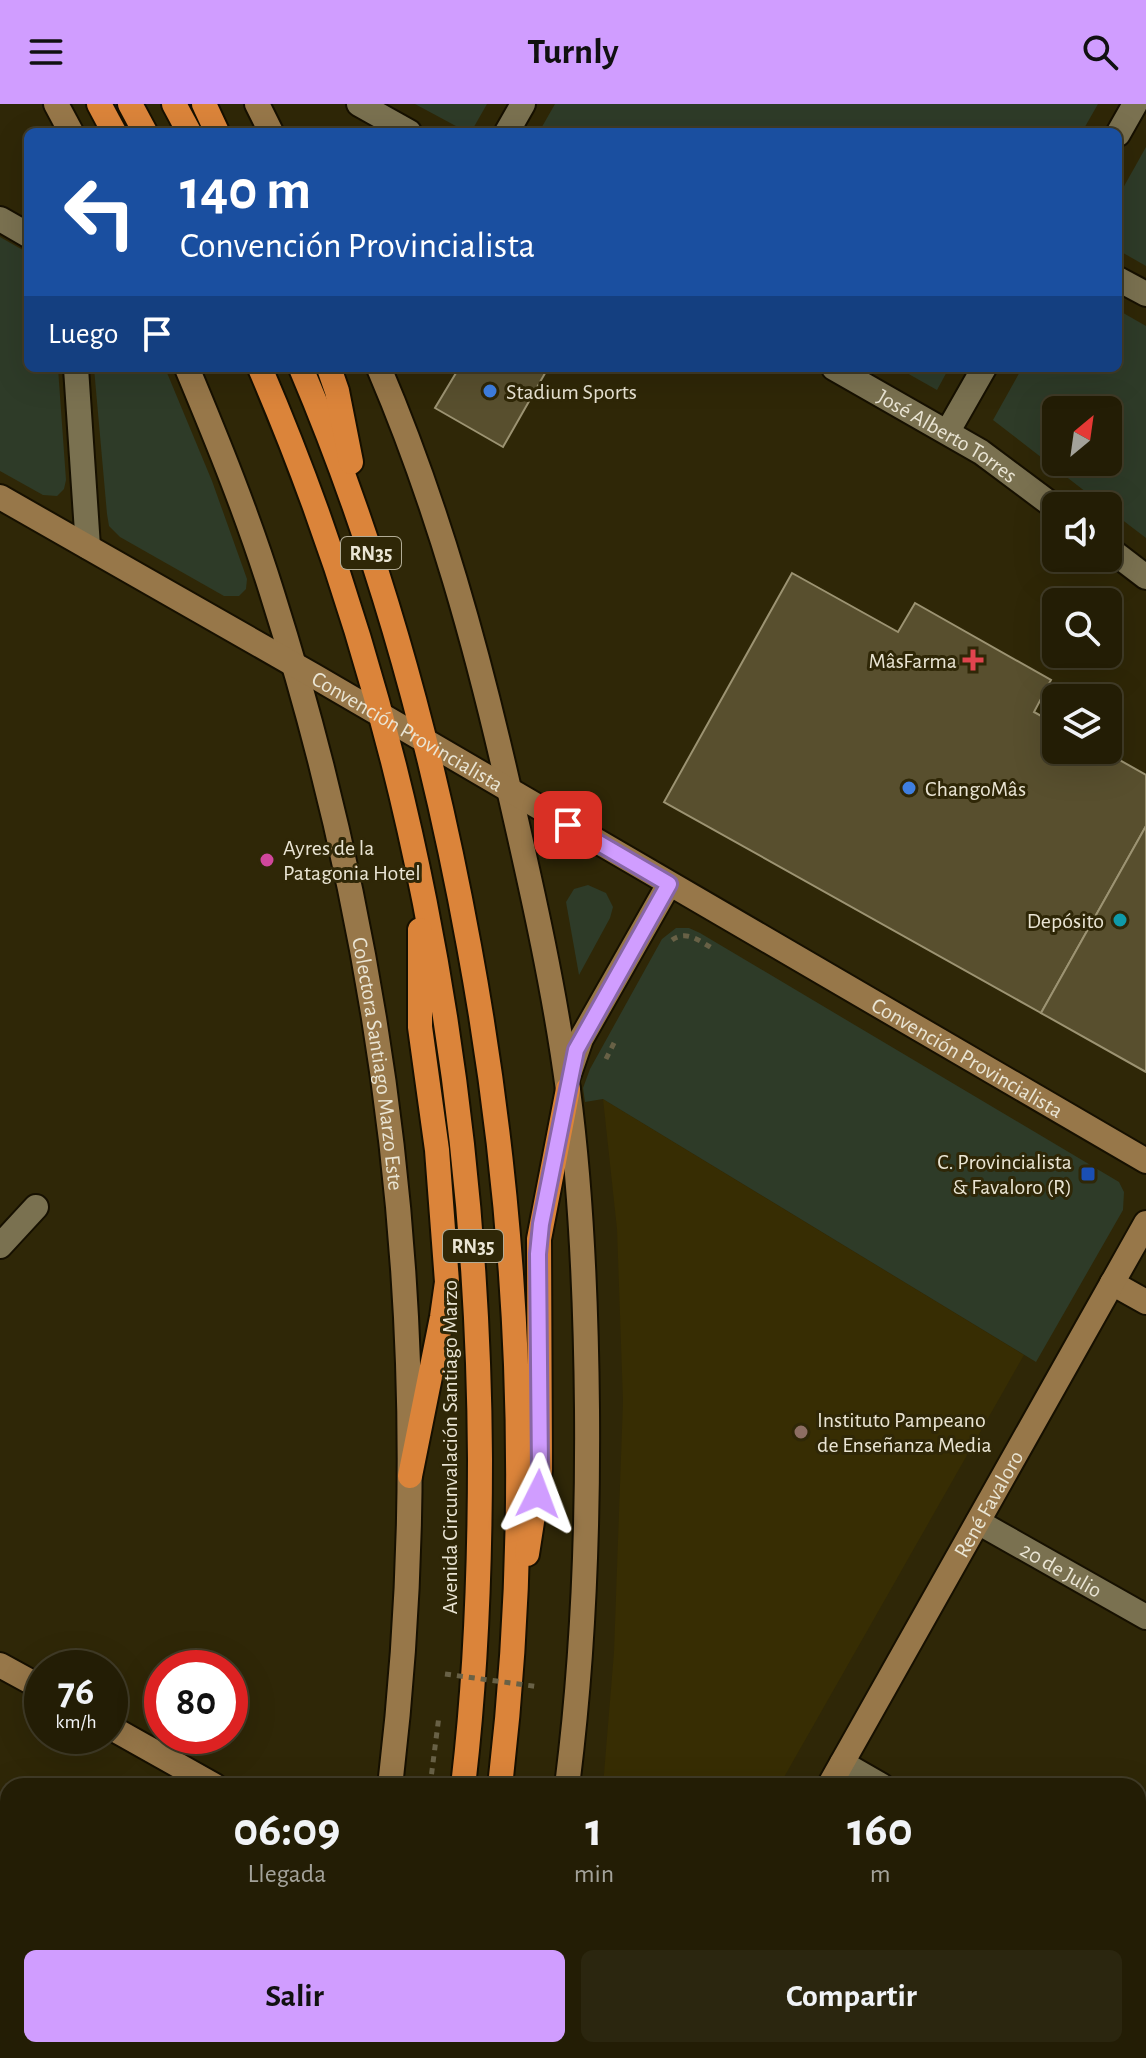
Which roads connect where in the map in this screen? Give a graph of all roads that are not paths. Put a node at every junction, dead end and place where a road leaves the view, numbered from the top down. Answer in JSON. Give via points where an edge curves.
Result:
{"nodes":[{"id":1,"x":56,"y":104,"type":"edge"},
{"id":2,"x":99,"y":104,"type":"edge"},
{"id":3,"x":130,"y":104,"type":"edge"},
{"id":4,"x":174,"y":104,"type":"edge"},
{"id":5,"x":204,"y":104,"type":"edge"},
{"id":6,"x":257,"y":104,"type":"edge"},
{"id":7,"x":359,"y":104,"type":"edge"},
{"id":8,"x":523,"y":104,"type":"edge"},
{"id":9,"x":1135,"y":104,"type":"edge"},
{"id":10,"x":69,"y":128,"type":"edge"},
{"id":11,"x":112,"y":128,"type":"edge"},
{"id":12,"x":143,"y":128,"type":"edge"},
{"id":13,"x":187,"y":128,"type":"edge"},
{"id":14,"x":215,"y":128,"type":"edge"},
{"id":15,"x":269,"y":128,"type":"edge"},
{"id":16,"x":402,"y":128,"type":"edge"},
{"id":17,"x":509,"y":128,"type":"edge"},
{"id":18,"x":1121,"y":128,"type":"edge"},
{"id":19,"x":0,"y":219,"type":"edge"},
{"id":20,"x":24,"y":233,"type":"edge"},
{"id":21,"x":1122,"y":281,"type":"edge"},
{"id":22,"x":1146,"y":294,"type":"edge"},
{"id":23,"x":76,"y":372,"type":"edge"},
{"id":24,"x":189,"y":372,"type":"edge"},
{"id":25,"x":255,"y":372,"type":"edge"},
{"id":26,"x":262,"y":372,"type":"edge"},
{"id":27,"x":303,"y":372,"type":"edge"},
{"id":28,"x":330,"y":372,"type":"edge"},
{"id":29,"x":381,"y":372,"type":"edge"},
{"id":30,"x":841,"y":372,"type":"edge"},
{"id":31,"x":982,"y":372,"type":"edge"},
{"id":32,"x":269,"y":391,"type":"junction"},
{"id":33,"x":948,"y":431,"type":"junction"},
{"id":34,"x":0,"y":497,"type":"edge"},
{"id":35,"x":1042,"y":498,"type":"edge"},
{"id":36,"x":365,"y":535,"type":"junction"},
{"id":37,"x":88,"y":547,"type":"junction"},
{"id":38,"x":1122,"y":559,"type":"edge"},
{"id":39,"x":1146,"y":577,"type":"edge"},
{"id":40,"x":293,"y":664,"type":"junction"},
{"id":41,"x":379,"y":714,"type":"junction"},
{"id":42,"x":427,"y":742,"type":"junction"},
{"id":43,"x":510,"y":791,"type":"junction"},
{"id":44,"x":421,"y":884,"type":"junction"},
{"id":45,"x":669,"y":884,"type":"junction"},
{"id":46,"x":568,"y":1089,"type":"junction"},
{"id":47,"x":1146,"y":1161,"type":"edge"},
{"id":48,"x":36,"y":1207,"type":"dead end"},
{"id":49,"x":1146,"y":1223,"type":"edge"},
{"id":50,"x":0,"y":1246,"type":"edge"},
{"id":51,"x":1112,"y":1283,"type":"junction"},
{"id":52,"x":1146,"y":1302,"type":"edge"},
{"id":53,"x":410,"y":1476,"type":"junction"},
{"id":54,"x":978,"y":1522,"type":"junction"},
{"id":55,"x":1146,"y":1617,"type":"edge"},
{"id":56,"x":513,"y":1631,"type":"junction"},
{"id":57,"x":0,"y":1665,"type":"edge"},
{"id":58,"x":24,"y":1678,"type":"edge"},
{"id":59,"x":128,"y":1737,"type":"edge"},
{"id":60,"x":842,"y":1763,"type":"junction"},
{"id":61,"x":201,"y":1778,"type":"edge"},
{"id":62,"x":391,"y":1778,"type":"edge"},
{"id":63,"x":464,"y":1778,"type":"edge"},
{"id":64,"x":501,"y":1778,"type":"edge"},
{"id":65,"x":568,"y":1778,"type":"edge"},
{"id":66,"x":834,"y":1778,"type":"edge"},
{"id":67,"x":868,"y":1778,"type":"edge"}],
"edges":[{"from":1,"to":10,"type":"street"},
{"from":2,"to":11,"type":"highway"},
{"from":3,"to":12,"type":"highway"},
{"from":4,"to":13,"type":"highway"},
{"from":5,"to":14,"type":"highway"},
{"from":6,"to":15,"type":"street"},
{"from":7,"to":16,"type":"street"},
{"from":8,"to":17,"type":"street"},
{"from":9,"to":18,"type":"street"},
{"from":19,"to":20,"type":"street"},
{"from":21,"to":22,"type":"street"},
{"from":23,"to":37,"type":"street"},
{"from":24,"to":40,"type":"street","name":"Colectora Santiago Marzo Este","via":[[256,544]]},
{"from":25,"to":32,"type":"highway"},
{"from":26,"to":32,"type":"highway","name":"Avenida Circunvalación Santiago Marzo","number":"RN35"},
{"from":27,"to":36,"type":"highway","number":"RN35"},
{"from":28,"to":36,"type":"highway"},
{"from":29,"to":43,"type":"street","via":[[458,589]]},
{"from":30,"to":33,"type":"street","name":"José Alberto Torres"},
{"from":31,"to":33,"type":"street"},
{"from":32,"to":41,"type":"highway","name":"Avenida Circunvalación Santiago Marzo","number":"RN35","via":[[339,574]]},
{"from":33,"to":35,"type":"street","name":"José Alberto Torres"},
{"from":34,"to":37,"type":"street","name":"Convención Provincialista"},
{"from":36,"to":42,"type":"highway","number":"RN35"},
{"from":37,"to":40,"type":"street","name":"Convención Provincialista"},
{"from":38,"to":39,"type":"street"},
{"from":40,"to":41,"type":"street","name":"Convención Provincialista"},
{"from":40,"to":53,"type":"street","name":"Colectora Santiago Marzo Este","via":[[346,868],[384,1080],[407,1296]]},
{"from":41,"to":42,"type":"street","name":"Convención Provincialista"},
{"from":41,"to":44,"type":"highway","name":"Avenida Circunvalación Santiago Marzo","number":"RN35"},
{"from":42,"to":43,"type":"street","name":"Convención Provincialista"},
{"from":42,"to":56,"type":"highway","number":"RN35","via":[[480,1003],[505,1188],[516,1374]]},
{"from":43,"to":45,"type":"street","name":"Convención Provincialista"},
{"from":43,"to":46,"type":"street"},
{"from":44,"to":53,"type":"highway","via":[[419,1014],[447,1282]]},
{"from":44,"to":63,"type":"highway","name":"Avenida Circunvalación Santiago Marzo","number":"RN35","via":[[456,1084],[477,1308],[477,1604]]},
{"from":45,"to":46,"type":"street","via":[[581,1039]]},
{"from":45,"to":47,"type":"street","name":"Convención Provincialista"},
{"from":46,"to":56,"type":"highway","via":[[539,1239],[540,1470]]},
{"from":46,"to":65,"type":"street","via":[[582,1237],[587,1458],[583,1605]]},
{"from":48,"to":50,"type":"street"},
{"from":49,"to":51,"type":"street","name":"René Favaloro"},
{"from":51,"to":52,"type":"street"},
{"from":51,"to":54,"type":"street","name":"René Favaloro"},
{"from":53,"to":62,"type":"street","name":"Colectora Santiago Marzo Este","via":[[405,1624]]},
{"from":54,"to":55,"type":"street","name":"20 de Julio"},
{"from":54,"to":60,"type":"street","name":"René Favaloro"},
{"from":56,"to":64,"type":"highway","number":"RN35"},
{"from":57,"to":58,"type":"street"},
{"from":59,"to":61,"type":"street"},
{"from":60,"to":66,"type":"street","name":"René Favaloro"},
{"from":60,"to":67,"type":"street"}]}
